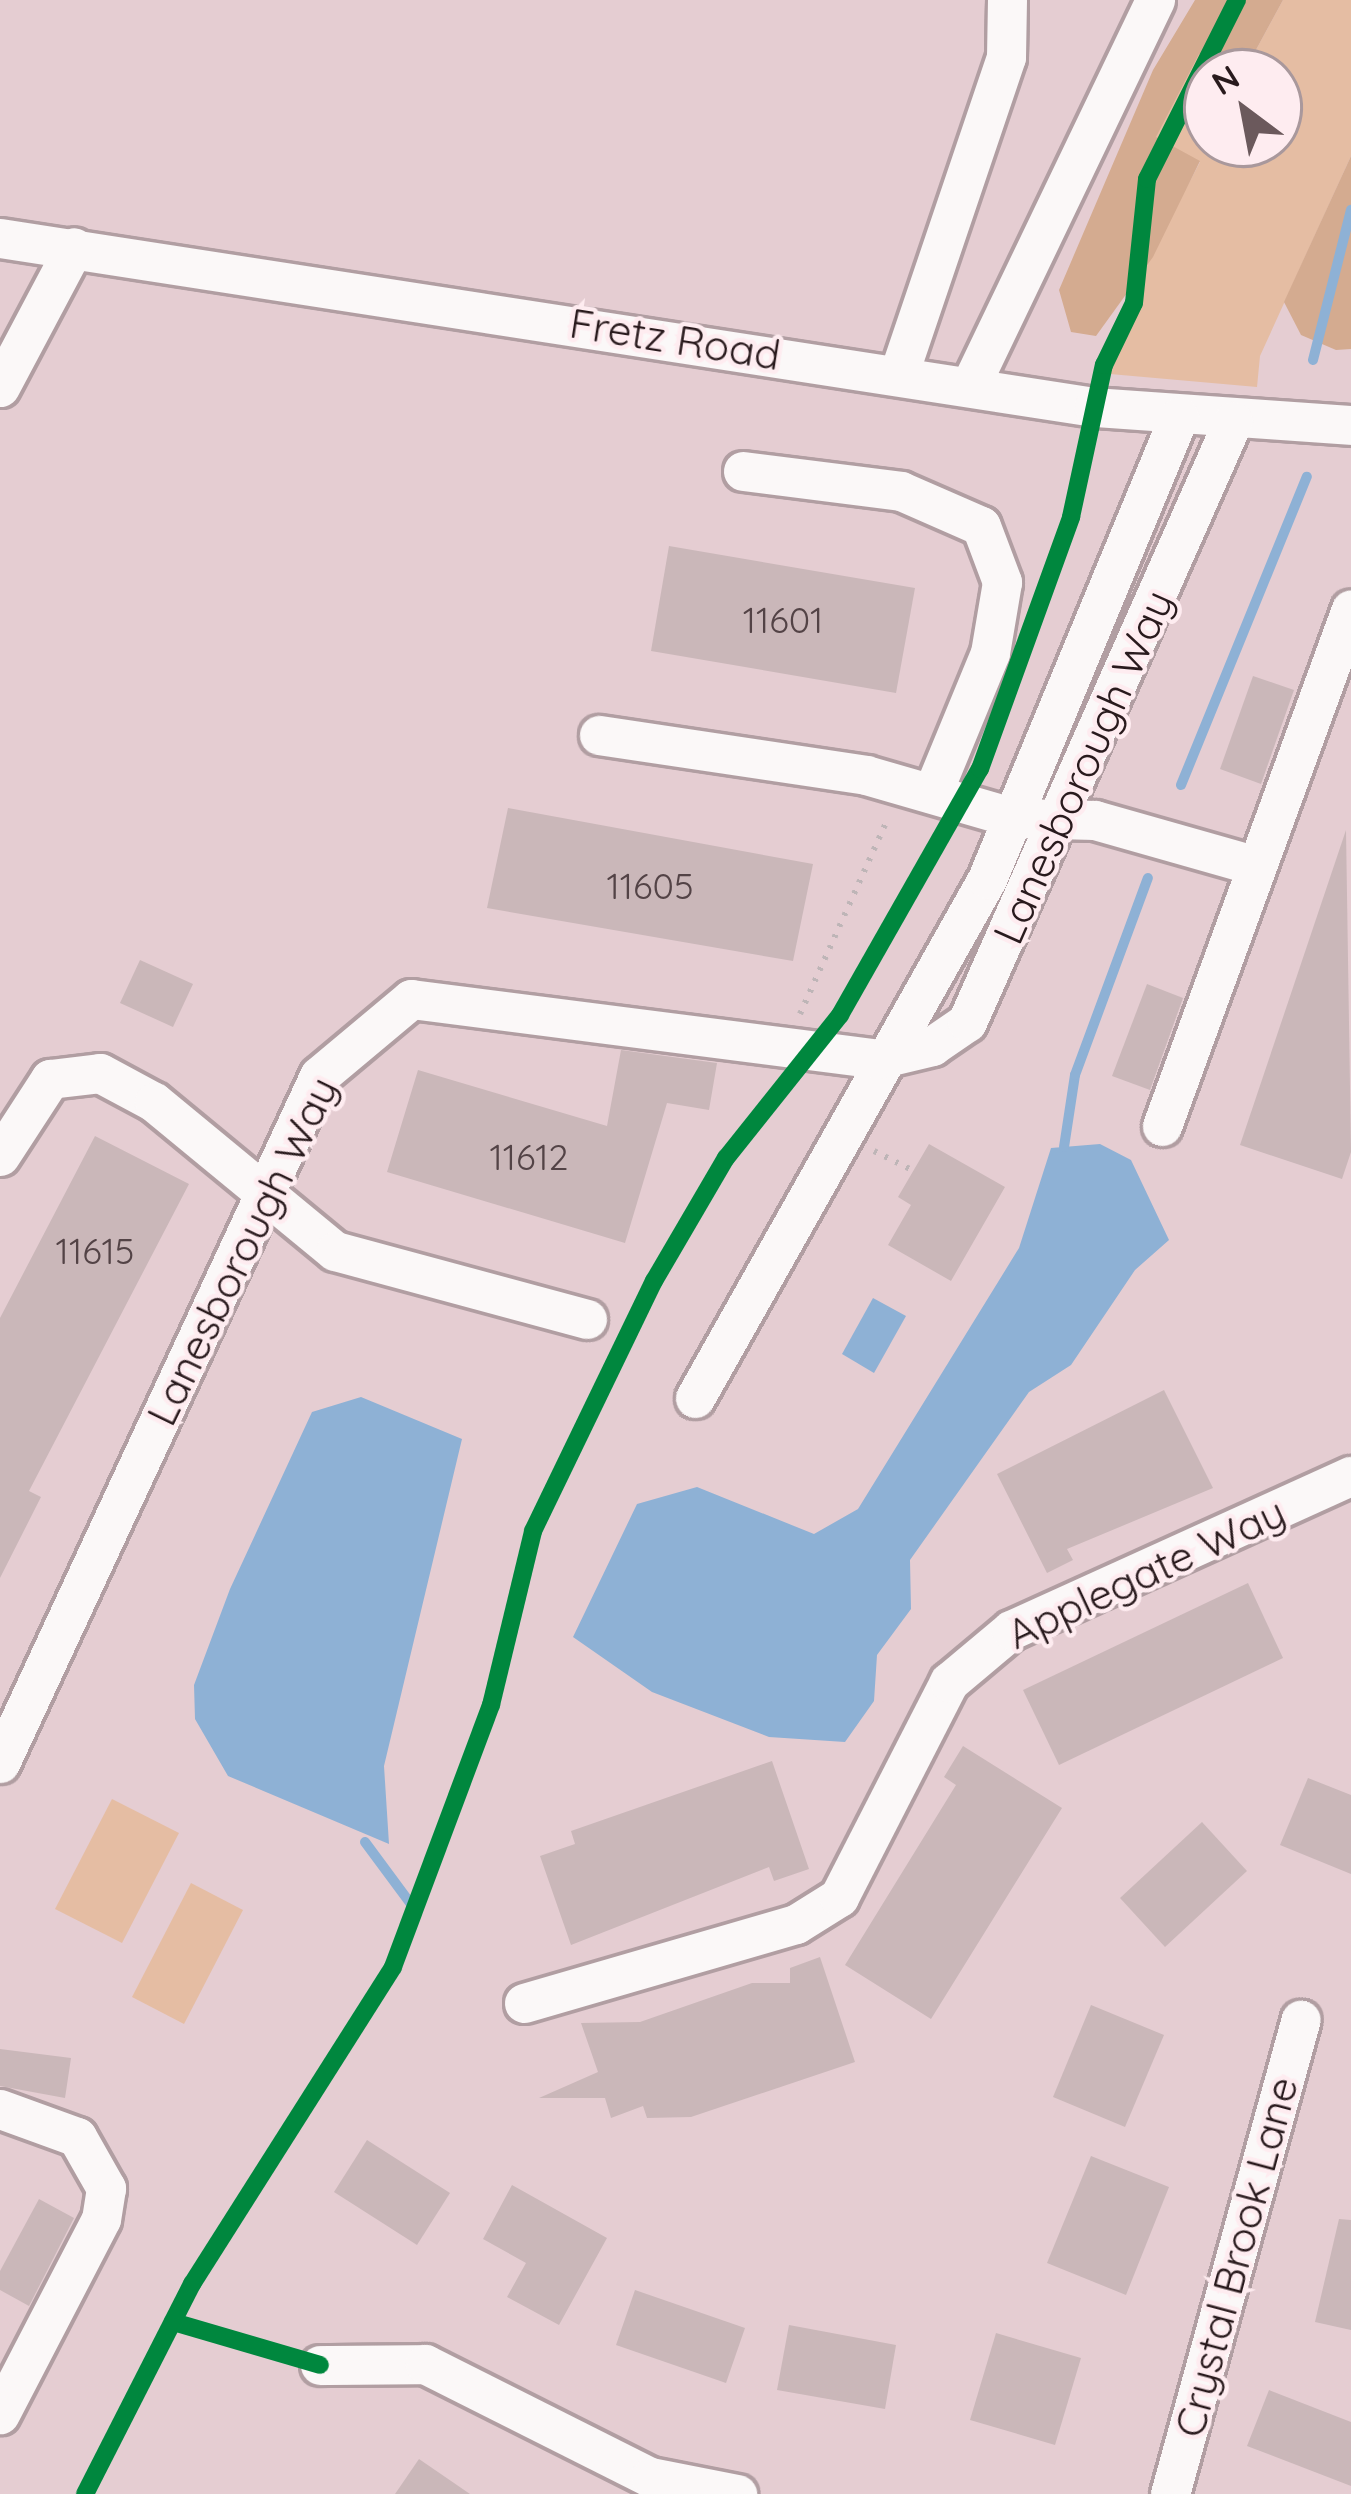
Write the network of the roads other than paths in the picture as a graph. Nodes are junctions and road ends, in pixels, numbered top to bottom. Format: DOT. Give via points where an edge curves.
graph roads {
  1 [pos="1007,0"];
  2 [pos="1155,0"];
  3 [pos="74,247"];
  4 [pos="4,248"];
  5 [pos="899,374"];
  6 [pos="971,384"];
  7 [pos="0,387"];
  8 [pos="1179,416"];
  9 [pos="1234,421"];
  10 [pos="1351,424"];
  11 [pos="743,471"];
  12 [pos="1103,602"];
  13 [pos="1351,609"];
  14 [pos="1148,620"];
  15 [pos="599,735"];
  16 [pos="917,790"];
  17 [pos="1015,818"];
  18 [pos="1061,821"];
  19 [pos="1257,866"];
  20 [pos="878,1059"];
  21 [pos="1162,1126"];
  22 [pos="0,1156"];
  23 [pos="262,1196"];
  24 [pos="587,1319"];
  25 [pos="695,1398"];
  26 [pos="1351,1476"];
  27 [pos="0,1762"];
  28 [pos="524,2003"];
  29 [pos="1301,2020"];
  30 [pos="0,2109"];
  31 [pos="320,2366"];
  32 [pos="2,2406"];
  33 [pos="648,2486"];
  34 [pos="737,2494"];
  35 [pos="1170,2494"];
  1 -- 5 [label="street" via="1006,57"];
  2 -- 6 [label="street"];
  3 -- 4 [label="street, Fretz Road"];
  3 -- 5 [label="street, Fretz Road"];
  3 -- 7 [label="street"];
  5 -- 6 [label="street, Fretz Road"];
  6 -- 8 [label="street, Fretz Road"];
  8 -- 9 [label="street, Fretz Road"];
  8 -- 12 [label="street, Lanesborough Way"];
  9 -- 10 [label="street, Fretz Road"];
  9 -- 14 [label="street, Lanesborough Way"];
  11 -- 16 [label="street" via="901,491 981,526 1002,582 991,653"];
  12 -- 14 [label="street"];
  12 -- 17 [label="street, Lanesborough Way"];
  13 -- 19 [label="street"];
  14 -- 18 [label="street, Lanesborough Way"];
  15 -- 16 [label="street"];
  16 -- 17 [label="street"];
  17 -- 18 [label="street"];
  17 -- 20 [label="street, Lanesborough Way"];
  18 -- 19 [label="street"];
  18 -- 20 [label="street, Lanesborough Way" via="967,1022 932,1046"];
  19 -- 21 [label="street"];
  20 -- 23 [label="street, Lanesborough Way" via="534,1007 411,999 319,1076"];
  20 -- 25 [label="street"];
  22 -- 23 [label="street" via="50,1079 100,1073 154,1102"];
  23 -- 24 [label="street" via="334,1251"];
  23 -- 27 [label="street, Lanesborough Way"];
  26 -- 28 [label="street, Applegate Way" via="1010,1630 950,1682 839,1897 796,1924"];
  29 -- 35 [label="street, Crystal Brook Lane"];
  30 -- 32 [label="street" via="77,2137 106,2188"];
  31 -- 33 [label="street" via="425,2364"];
  33 -- 34 [label="street"];
}
